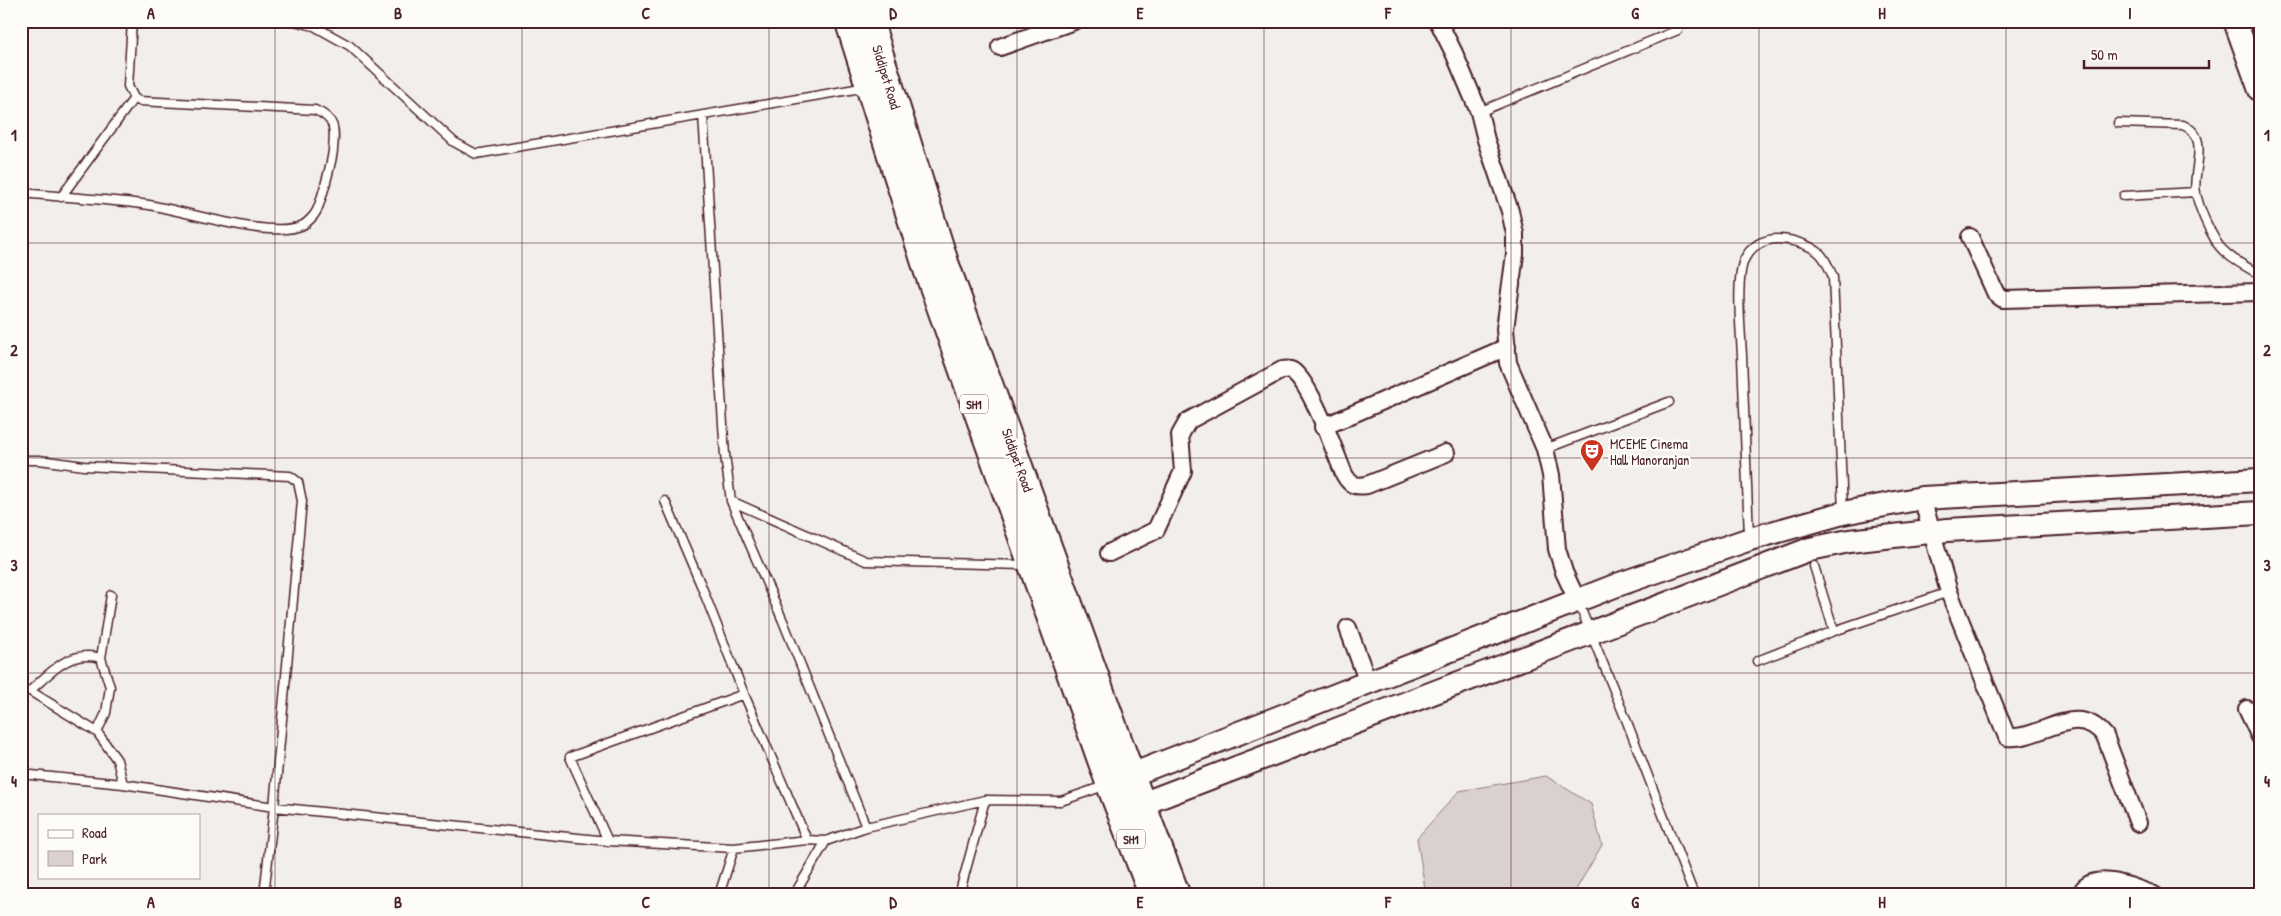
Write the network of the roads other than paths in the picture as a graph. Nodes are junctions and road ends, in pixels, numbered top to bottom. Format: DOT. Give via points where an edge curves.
graph roads {
  1 [pos="132,21"];
  2 [pos="294,21"];
  3 [pos="848,21"];
  4 [pos="870,21"];
  5 [pos="1074,21"];
  6 [pos="1438,21"];
  7 [pos="2235,21"];
  8 [pos="1678,30"];
  9 [pos="1000,47"];
  10 [pos="869,87"];
  11 [pos="2260,90"];
  12 [pos="134,98"];
  13 [pos="1479,112"];
  14 [pos="703,115"];
  15 [pos="2118,123"];
  16 [pos="2196,192"];
  17 [pos="21,193"];
  18 [pos="2124,196"];
  19 [pos="61,197"];
  20 [pos="1970,237"];
  21 [pos="2260,275"];
  22 [pos="2260,292"];
  23 [pos="1507,347"];
  24 [pos="1669,402"];
  25 [pos="1323,427"];
  26 [pos="1545,449"];
  27 [pos="1446,453"];
  28 [pos="21,460"];
  29 [pos="2260,480"];
  30 [pos="1922,498"];
  31 [pos="665,501"];
  32 [pos="731,502"];
  33 [pos="1843,513"];
  34 [pos="2260,513"];
  35 [pos="1932,532"];
  36 [pos="1750,540"];
  37 [pos="1109,553"];
  38 [pos="1032,565"];
  39 [pos="1814,566"];
  40 [pos="1949,592"];
  41 [pos="111,595"];
  42 [pos="1577,600"];
  43 [pos="1348,628"];
  44 [pos="1834,631"];
  45 [pos="1591,633"];
  46 [pos="1468,643"];
  47 [pos="101,658"];
  48 [pos="1757,661"];
  49 [pos="1482,675"];
  50 [pos="1368,683"];
  51 [pos="21,690"];
  52 [pos="30,691"];
  53 [pos="1344,692"];
  54 [pos="744,694"];
  55 [pos="2248,709"];
  56 [pos="1355,723"];
  57 [pos="97,732"];
  58 [pos="2260,737"];
  59 [pos="21,774"];
  60 [pos="1121,780"];
  61 [pos="123,784"];
  62 [pos="985,800"];
  63 [pos="274,807"];
  64 [pos="1132,808"];
  65 [pos="2138,823"];
  66 [pos="866,827"];
  67 [pos="807,840"];
  68 [pos="608,841"];
  69 [pos="826,841"];
  70 [pos="734,848"];
  71 [pos="264,895"];
  72 [pos="719,895"];
  73 [pos="794,895"];
  74 [pos="959,895"];
  75 [pos="1152,895"];
  76 [pos="1177,895"];
  77 [pos="1694,895"];
  78 [pos="2080,895"];
  79 [pos="2154,895"];
  1 -- 12 [label="lane" via="128,86"];
  2 -- 14 [label="lane" via="314,26 350,46 454,142 476,154"];
  3 -- 10 [label="main road, Siddipet Road / SH1"];
  4 -- 60 [label="main road, Siddipet Road / SH1" via="946,264"];
  5 -- 9 [label="street"];
  6 -- 13 [label="street"];
  7 -- 11 [label="street"];
  8 -- 13 [label="lane"];
  10 -- 14 [label="lane"];
  10 -- 38 [label="main road, Siddipet Road / SH1" via="927,271"];
  12 -- 19 [label="lane"];
  12 -- 19 [label="lane" via="147,103 315,110 325,114 335,130 333,152 316,213 303,225 282,230 209,220 145,204"];
  13 -- 23 [label="street" via="1515,234 1513,281 1505,329"];
  14 -- 32 [label="lane" via="725,455"];
  15 -- 16 [label="lane" via="2184,125 2193,129 2199,146"];
  16 -- 18 [label="lane"];
  16 -- 21 [label="lane" via="2203,215 2219,245"];
  17 -- 19 [label="lane"];
  20 -- 22 [label="street" via="1996,294 2003,299"];
  23 -- 25 [label="street"];
  23 -- 26 [label="street" via="1508,363"];
  24 -- 26 [label="lane"];
  25 -- 27 [label="street" via="1349,483 1356,486 1367,485"];
  25 -- 37 [label="street" via="1307,389 1296,373 1289,369 1188,421 1180,435 1183,471 1156,530"];
  26 -- 42 [label="street" via="1558,549"];
  28 -- 63 [label="lane" via="290,476 298,482 302,501"];
  29 -- 30 [label="street"];
  30 -- 33 [label="street"];
  30 -- 35 [label="street"];
  31 -- 54 [label="lane"];
  32 -- 38 [label="lane" via="866,561"];
  32 -- 66 [label="lane" via="784,621"];
  33 -- 36 [label="street"];
  33 -- 36 [label="lane" via="1832,277 1827,263 1814,247 1789,240 1766,239 1751,250 1740,269"];
  34 -- 35 [label="street"];
  35 -- 40 [label="street"];
  35 -- 45 [label="street" via="1849,541 1810,549"];
  36 -- 42 [label="street"];
  38 -- 60 [label="main road, Siddipet Road / SH1"];
  39 -- 44 [label="lane"];
  40 -- 44 [label="lane"];
  40 -- 65 [label="street" via="2007,737 2017,738 2075,720 2099,728 2106,736"];
  41 -- 47 [label="lane"];
  42 -- 45 [label="lane"];
  42 -- 46 [label="street"];
  43 -- 50 [label="street"];
  44 -- 48 [label="lane"];
  45 -- 49 [label="street"];
  45 -- 77 [label="lane"];
  46 -- 49 [label="street"];
  46 -- 50 [label="street"];
  47 -- 52 [label="lane" via="87,654 60,664"];
  47 -- 57 [label="lane" via="110,687 106,713"];
  49 -- 56 [label="street"];
  50 -- 53 [label="street"];
  51 -- 52 [label="lane"];
  52 -- 57 [label="lane"];
  53 -- 56 [label="street"];
  53 -- 60 [label="street"];
  54 -- 67 [label="lane"];
  54 -- 68 [label="lane" via="570,757"];
  55 -- 58 [label="street"];
  56 -- 64 [label="street"];
  57 -- 61 [label="lane" via="117,760"];
  59 -- 61 [label="lane"];
  60 -- 62 [label="lane" via="1060,801"];
  60 -- 64 [label="main road, Siddipet Road / SH1"];
  61 -- 63 [label="lane"];
  62 -- 66 [label="lane"];
  62 -- 74 [label="lane"];
  63 -- 68 [label="lane"];
  63 -- 71 [label="lane"];
  64 -- 75 [label="main road, Siddipet Road / SH1"];
  64 -- 76 [label="main road, Siddipet Road / SH1"];
  66 -- 69 [label="lane"];
  67 -- 69 [label="lane"];
  67 -- 70 [label="lane"];
  68 -- 70 [label="lane"];
  69 -- 73 [label="lane"];
  70 -- 72 [label="lane"];
  78 -- 79 [label="street" via="2089,884 2099,880"];
}
